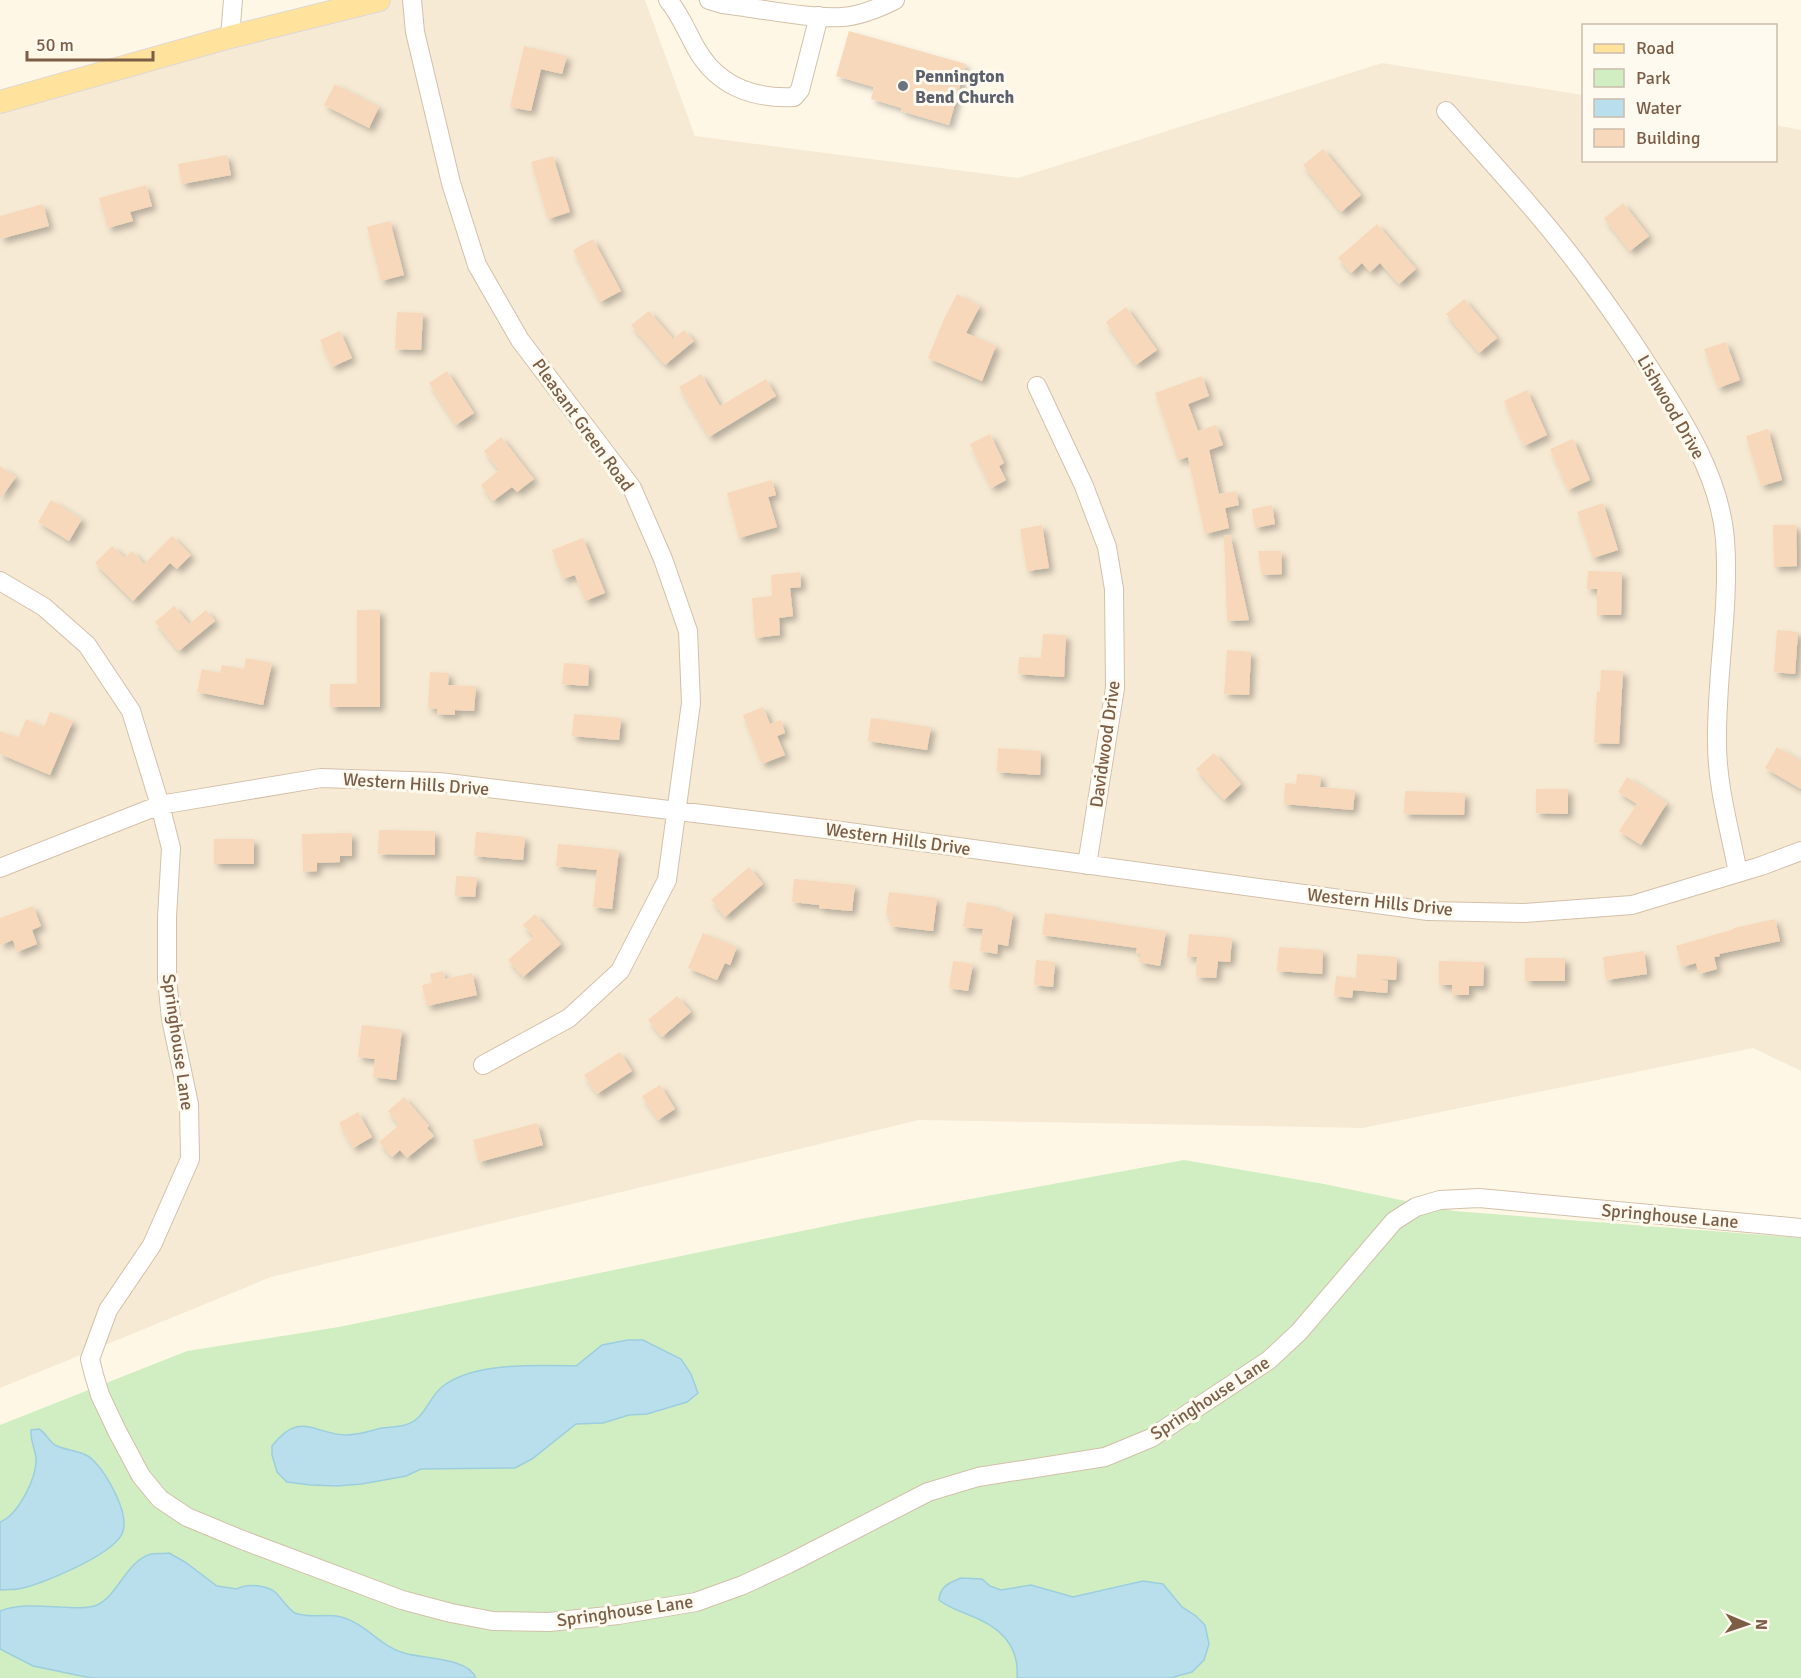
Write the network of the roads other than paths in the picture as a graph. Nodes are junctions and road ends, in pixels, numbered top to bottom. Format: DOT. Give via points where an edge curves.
graph roads {
  1 [pos="233,0"];
  2 [pos="379,0"];
  3 [pos="412,0"];
  4 [pos="668,0"];
  5 [pos="709,0"];
  6 [pos="895,0"];
  7 [pos="819,16"];
  8 [pos="230,37"];
  9 [pos="0,102"];
  10 [pos="1446,111"];
  11 [pos="1037,386"];
  12 [pos="0,580"];
  13 [pos="160,805"];
  14 [pos="676,811"];
  15 [pos="1801,851"];
  16 [pos="1087,865"];
  17 [pos="0,868"];
  18 [pos="1738,873"];
  19 [pos="483,1065"];
  20 [pos="1801,1227"];
  1 -- 8 [label="street"];
  2 -- 8 [label="main road"];
  3 -- 14 [label="street, Pleasant Green Road" via="415,32 448,171 477,265 520,340 632,488 688,631 691,703"];
  4 -- 7 [label="street" via="709,66 726,82 757,96 794,97 800,90"];
  5 -- 7 [label="street"];
  6 -- 7 [label="street" via="866,13"];
  8 -- 9 [label="main road"];
  10 -- 18 [label="street, Lishwood Drive" via="1584,272 1660,384 1703,459 1725,538 1718,766"];
  11 -- 16 [label="street, Davidwood Drive" via="1084,486 1107,547 1114,589 1116,688"];
  12 -- 13 [label="street, Springhouse Lane" via="44,607 87,645 131,711"];
  13 -- 14 [label="street, Western Hills Drive" via="321,778 439,782"];
  13 -- 17 [label="street, Western Hills Drive"];
  13 -- 20 [label="street, Springhouse Lane" via="171,848 167,979 189,1104 190,1159 152,1245 108,1310 90,1359 94,1375 117,1431 141,1476 160,1499 187,1517 402,1600 493,1621 549,1622 696,1602 788,1564 928,1492 978,1478 1114,1454 1152,1438 1269,1360 1306,1325 1394,1221 1416,1207 1440,1200 1479,1198"];
  14 -- 16 [label="street, Western Hills Drive"];
  14 -- 19 [label="street, Pleasant Green Road" via="667,880 620,971 569,1018"];
  15 -- 18 [label="street, Western Hills Drive"];
  16 -- 18 [label="street, Western Hills Drive" via="1428,911 1524,913 1632,905"];
}
